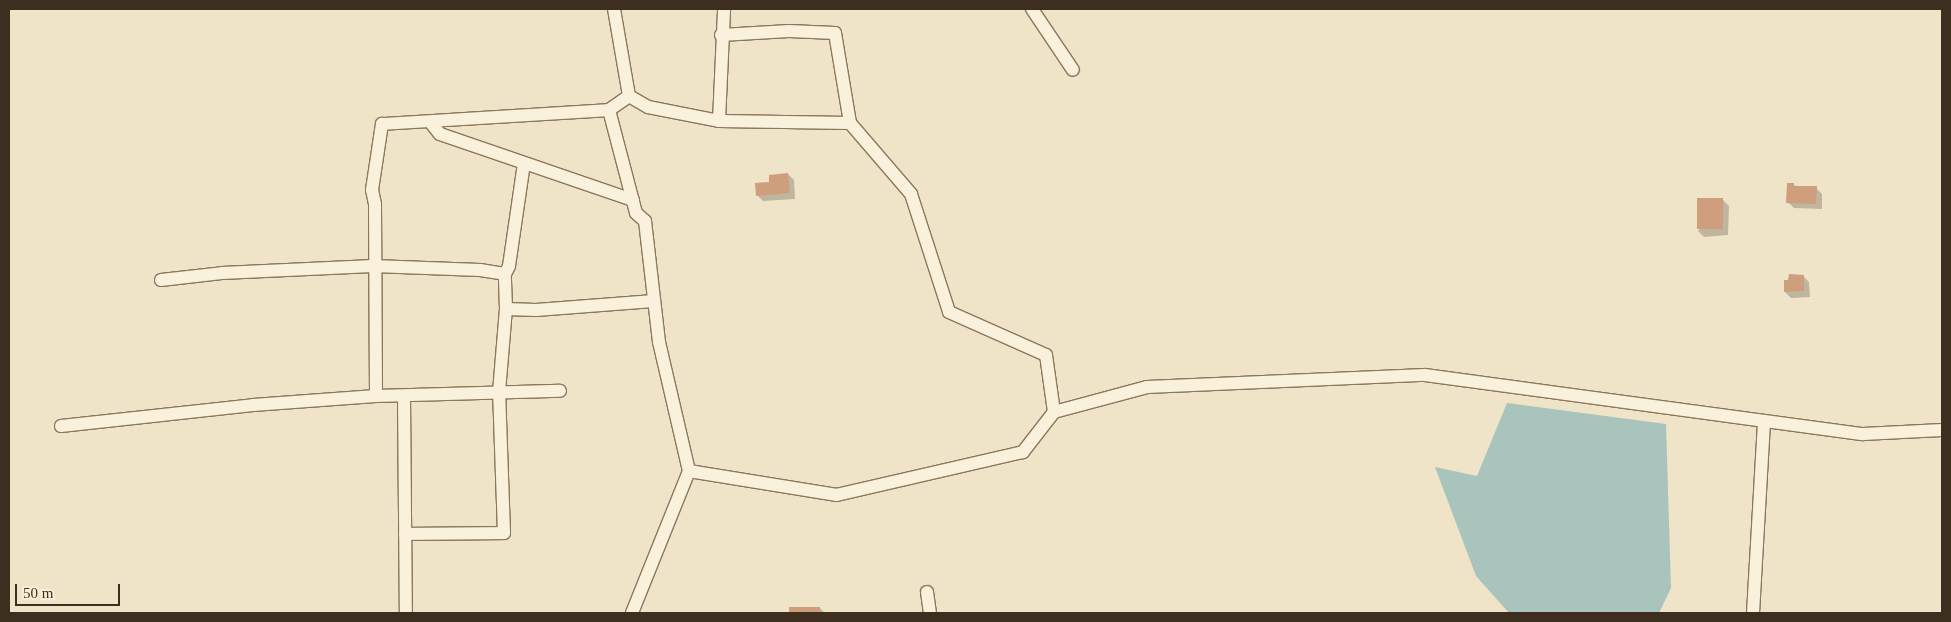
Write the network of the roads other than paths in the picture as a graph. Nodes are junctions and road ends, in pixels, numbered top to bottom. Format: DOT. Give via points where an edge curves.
graph roads {
  1 [pos="614,9"];
  2 [pos="724,9"];
  3 [pos="1032,9"];
  4 [pos="721,35"];
  5 [pos="1073,70"];
  6 [pos="629,96"];
  7 [pos="609,110"];
  8 [pos="719,121"];
  9 [pos="431,123"];
  10 [pos="850,123"];
  11 [pos="524,163"];
  12 [pos="633,200"];
  13 [pos="374,266"];
  14 [pos="505,274"];
  15 [pos="161,280"];
  16 [pos="654,301"];
  17 [pos="506,309"];
  18 [pos="560,391"];
  19 [pos="499,392"];
  20 [pos="376,396"];
  21 [pos="404,398"];
  22 [pos="1054,412"];
  23 [pos="1764,422"];
  24 [pos="61,426"];
  25 [pos="1942,430"];
  26 [pos="690,470"];
  27 [pos="405,534"];
  28 [pos="927,592"];
  29 [pos="406,613"];
  30 [pos="632,613"];
  31 [pos="930,613"];
  32 [pos="1753,613"];
  1 -- 6 [label="street"];
  2 -- 4 [label="street"];
  3 -- 5 [label="street"];
  4 -- 8 [label="street"];
  4 -- 10 [label="street" via="789,31 835,33"];
  6 -- 7 [label="street"];
  6 -- 8 [label="street" via="648,107"];
  7 -- 9 [label="street" via="444,118"];
  7 -- 12 [label="street"];
  8 -- 10 [label="street"];
  9 -- 11 [label="street" via="440,134"];
  9 -- 13 [label="street" via="382,124 372,190 375,204"];
  10 -- 22 [label="street" via="911,194 949,312 1046,356"];
  11 -- 12 [label="street"];
  11 -- 14 [label="street"];
  12 -- 16 [label="street" via="636,212 645,221"];
  13 -- 14 [label="street"];
  13 -- 15 [label="street" via="222,273"];
  13 -- 20 [label="street"];
  14 -- 17 [label="street"];
  16 -- 17 [label="street" via="536,310"];
  16 -- 26 [label="street" via="659,342"];
  17 -- 19 [label="street"];
  18 -- 19 [label="street"];
  19 -- 21 [label="street"];
  19 -- 27 [label="street" via="504,533"];
  20 -- 21 [label="street"];
  20 -- 24 [label="street" via="253,405"];
  21 -- 27 [label="street"];
  22 -- 23 [label="street" via="1147,387 1425,375"];
  22 -- 26 [label="street" via="1023,452 837,495"];
  23 -- 25 [label="street" via="1863,434"];
  23 -- 32 [label="street"];
  26 -- 30 [label="street"];
  27 -- 29 [label="street"];
  28 -- 31 [label="street"];
}
